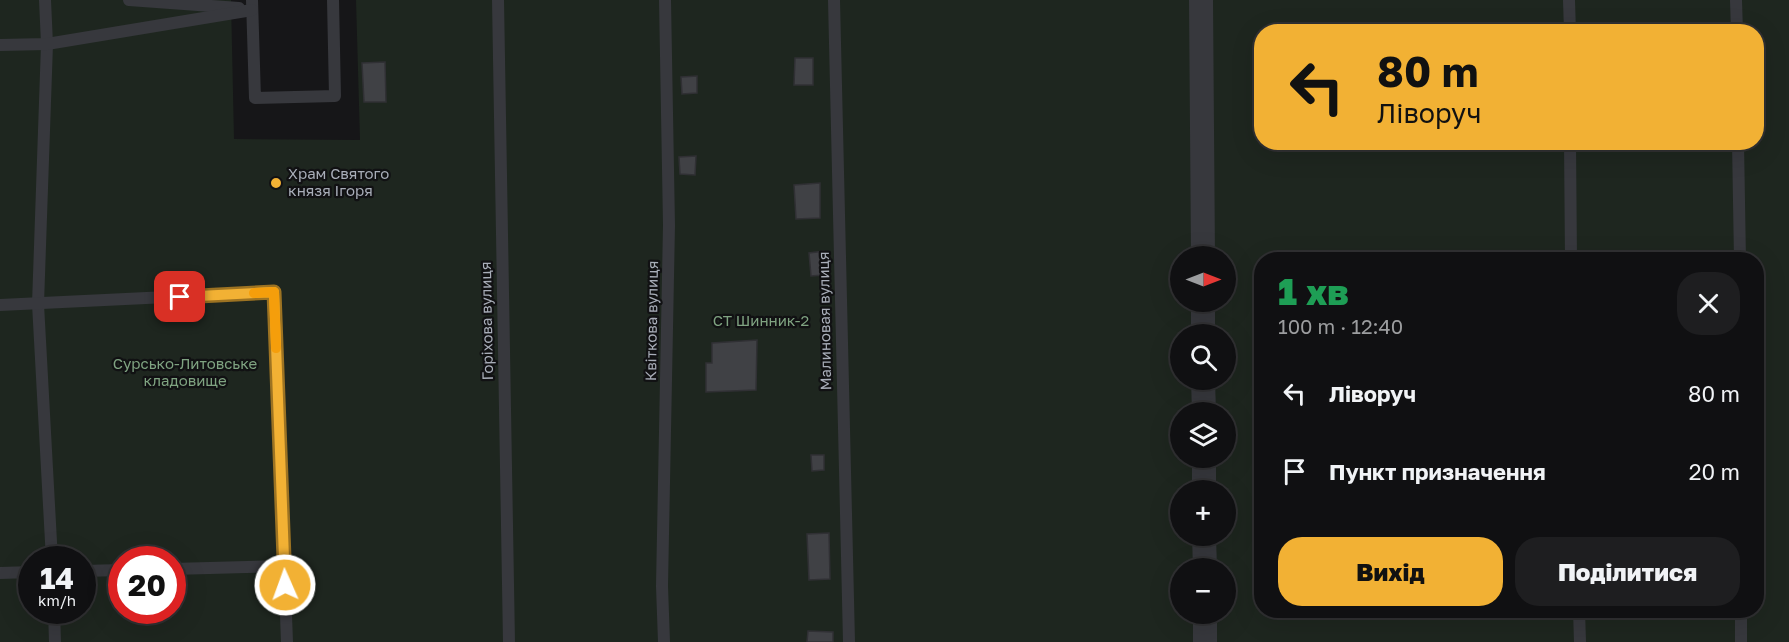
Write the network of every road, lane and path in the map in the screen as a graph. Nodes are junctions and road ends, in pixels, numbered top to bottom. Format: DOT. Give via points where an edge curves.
graph roads {
  1 [pos="45,0"];
  2 [pos="129,0"];
  3 [pos="333,0"];
  4 [pos="498,0"];
  5 [pos="665,0"];
  6 [pos="834,0"];
  7 [pos="1201,0"];
  8 [pos="1569,0"];
  9 [pos="1736,0"];
  10 [pos="252,5"];
  11 [pos="1569,24"];
  12 [pos="1737,24"];
  13 [pos="47,44"];
  14 [pos="0,45"];
  15 [pos="1570,150"];
  16 [pos="1738,150"];
  17 [pos="1203,246"];
  18 [pos="1571,252"];
  19 [pos="1740,252"];
  20 [pos="38,304"];
  21 [pos="0,305"];
  22 [pos="51,546"];
  23 [pos="284,566"];
  24 [pos="186,569"];
  25 [pos="18,572"];
  26 [pos="0,573"];
  27 [pos="1579,618"];
  28 [pos="1741,618"];
  29 [pos="54,624"];
  30 [pos="1205,624"];
  31 [pos="55,642"];
  32 [pos="287,642"];
  33 [pos="509,642"];
  34 [pos="664,642"];
  35 [pos="849,642"];
  36 [pos="1205,642"];
  37 [pos="1580,642"];
  38 [pos="1741,642"];
  1 -- 13 [label="lane"];
  2 -- 10 [label="lane"];
  3 -- 10 [label="lane" via="335,96 255,98"];
  4 -- 33 [label="lane, Горіхова вулиця"];
  5 -- 34 [label="lane, Квіткова вулиця" via="669,225"];
  6 -- 35 [label="lane, Малиновая вулиця"];
  7 -- 17 [label="street"];
  8 -- 11 [label="lane"];
  9 -- 12 [label="lane"];
  10 -- 13 [label="lane"];
  13 -- 14 [label="lane"];
  13 -- 20 [label="lane"];
  15 -- 18 [label="lane"];
  16 -- 19 [label="lane"];
  20 -- 21 [label="lane"];
  20 -- 22 [label="lane"];
  20 -- 23 [label="lane" via="274,292"];
  23 -- 24 [label="lane"];
  23 -- 32 [label="lane"];
  25 -- 26 [label="lane"];
  27 -- 37 [label="lane"];
  28 -- 38 [label="lane"];
  29 -- 31 [label="lane"];
  30 -- 36 [label="street"];
}
